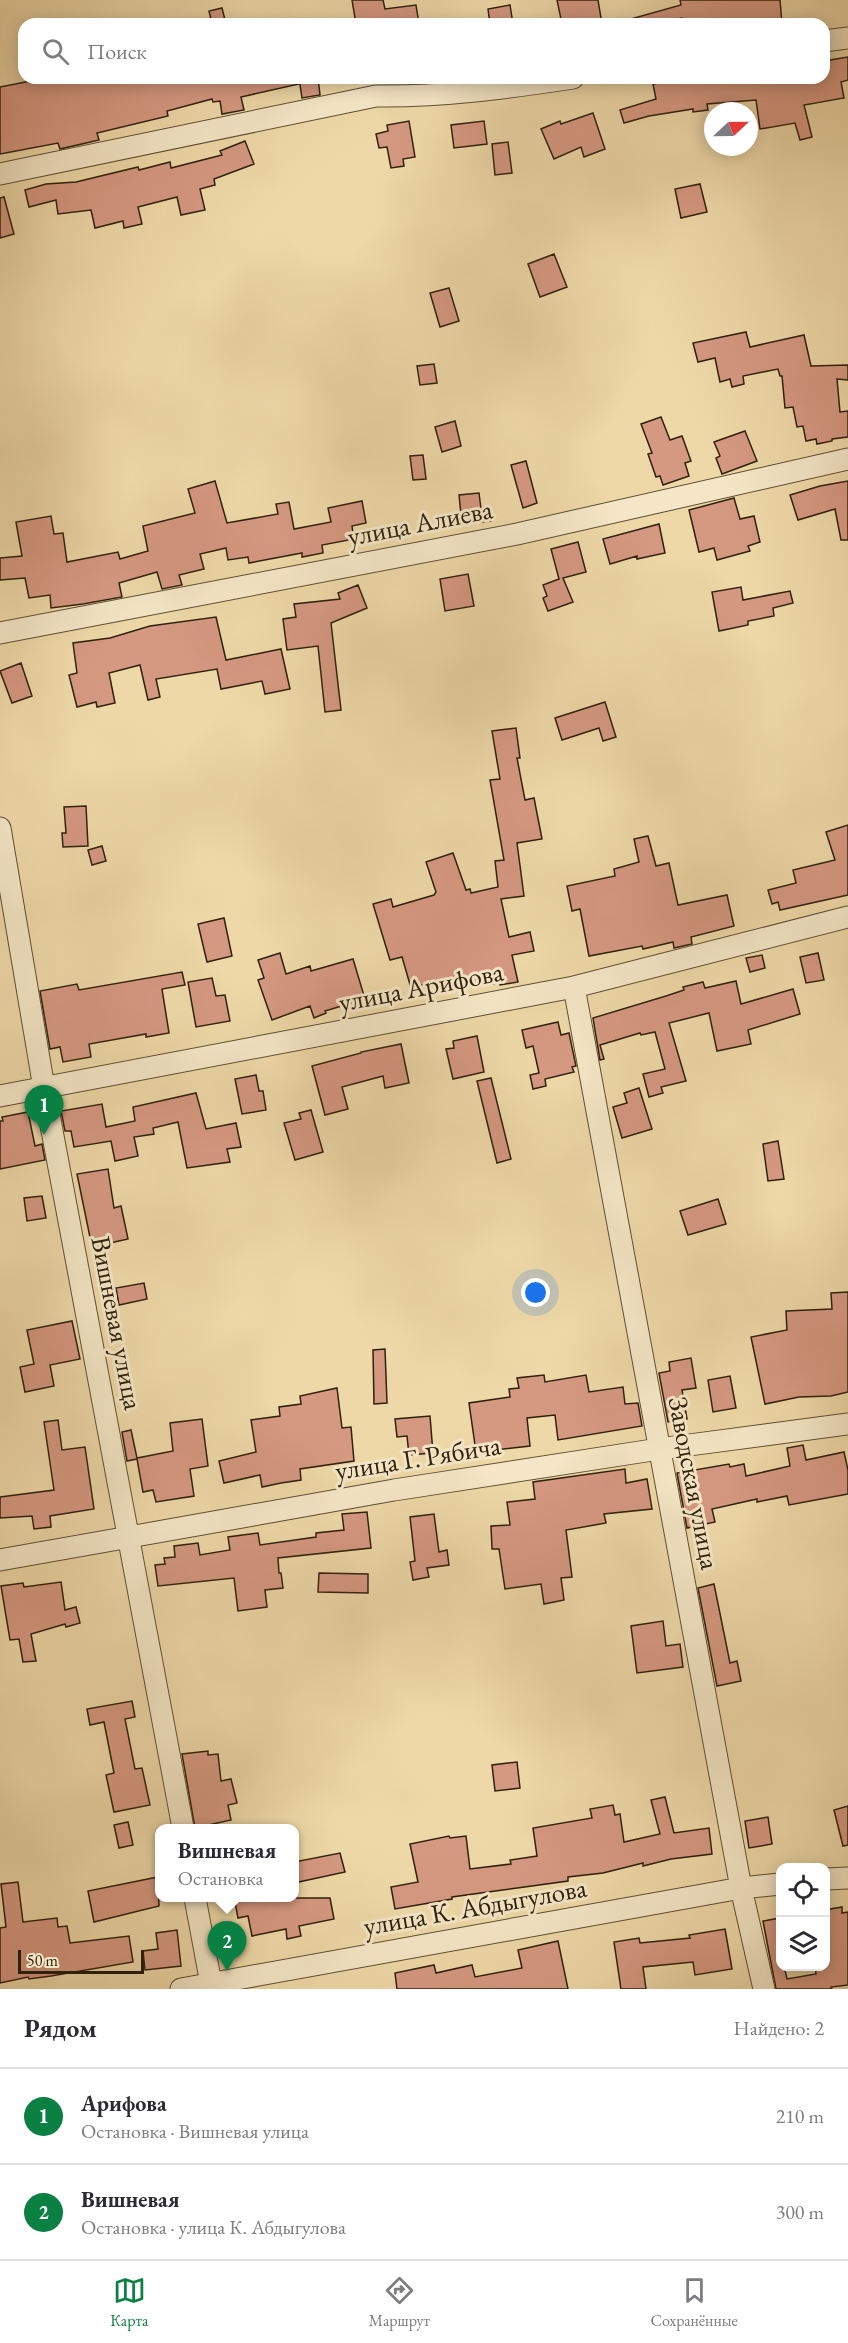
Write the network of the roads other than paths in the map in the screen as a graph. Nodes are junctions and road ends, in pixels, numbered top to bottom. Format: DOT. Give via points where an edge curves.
graph roads {
  1 [pos="848,38"];
  2 [pos="830,40"];
  3 [pos="531,84"];
  4 [pos="0,174"];
  5 [pos="848,459"];
  6 [pos="0,633"];
  7 [pos="0,828"];
  8 [pos="848,917"];
  9 [pos="574,987"];
  10 [pos="44,1088"];
  11 [pos="0,1096"];
  12 [pos="848,1424"];
  13 [pos="659,1449"];
  14 [pos="129,1537"];
  15 [pos="0,1560"];
  16 [pos="182,1824"];
  17 [pos="848,1878"];
  18 [pos="830,1879"];
  19 [pos="776,1884"];
  20 [pos="741,1888"];
  21 [pos="196,1902"];
  22 [pos="212,1986"];
  23 [pos="181,1989"];
  24 [pos="764,1989"];
  1 -- 2 [label="street"];
  3 -- 4 [label="street" via="423,97 376,96"];
  5 -- 6 [label="street, улица Алиева" via="517,534"];
  7 -- 10 [label="street, Вишневая улица"];
  8 -- 9 [label="street, улица Арифова"];
  9 -- 10 [label="street, улица Арифова"];
  9 -- 13 [label="street, Заводская улица"];
  10 -- 11 [label="street, улица Арифова"];
  10 -- 14 [label="street, Вишневая улица"];
  12 -- 13 [label="street, улица Г. Рябича"];
  13 -- 14 [label="street, улица Г. Рябича"];
  13 -- 20 [label="street, Заводская улица"];
  14 -- 15 [label="street, улица Г. Рябича"];
  14 -- 16 [label="street, Вишневая улица"];
  17 -- 18 [label="street"];
  19 -- 20 [label="street, улица К. Абдыгулова"];
  20 -- 22 [label="street, улица К. Абдыгулова"];
  20 -- 24 [label="street, Заводская улица"];
  21 -- 22 [label="street"];
  22 -- 23 [label="street, улица К. Абдыгулова"];
}
